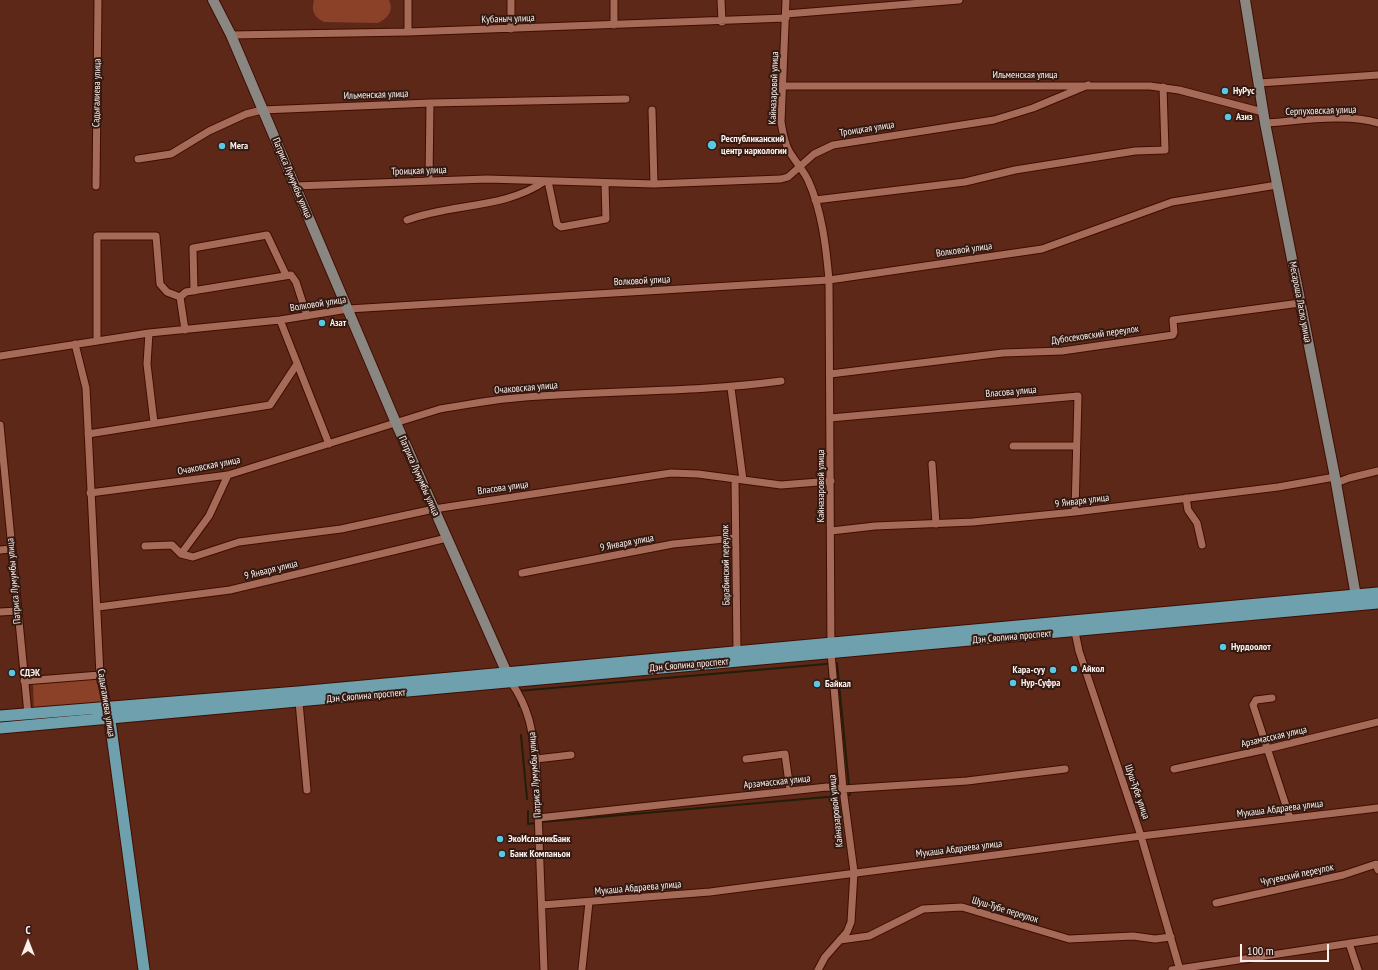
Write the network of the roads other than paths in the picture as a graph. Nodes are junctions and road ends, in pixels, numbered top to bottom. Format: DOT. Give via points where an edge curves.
graph roads {
  1 [pos="98,0"];
  2 [pos="213,0"];
  3 [pos="408,0"];
  4 [pos="511,0"];
  5 [pos="614,0"];
  6 [pos="721,0"];
  7 [pos="786,0"];
  8 [pos="959,0"];
  9 [pos="1244,0"];
  10 [pos="786,16"];
  11 [pos="722,22"];
  12 [pos="614,25"];
  13 [pos="511,29"];
  14 [pos="408,32"];
  15 [pos="231,35"];
  16 [pos="1378,75"];
  17 [pos="1259,83"];
  18 [pos="1088,85"];
  19 [pos="783,86"];
  20 [pos="1163,87"];
  21 [pos="626,99"];
  22 [pos="430,103"];
  23 [pos="262,110"];
  24 [pos="652,110"];
  25 [pos="1263,112"];
  26 [pos="1265,123"];
  27 [pos="1378,123"];
  28 [pos="138,159"];
  29 [pos="799,165"];
  30 [pos="429,180"];
  31 [pos="546,181"];
  32 [pos="605,183"];
  33 [pos="654,184"];
  34 [pos="1277,185"];
  35 [pos="96,186"];
  36 [pos="295,186"];
  37 [pos="815,200"];
  38 [pos="407,220"];
  39 [pos="286,276"];
  40 [pos="829,280"];
  41 [pos="194,291"];
  42 [pos="180,297"];
  43 [pos="1300,303"];
  44 [pos="348,309"];
  45 [pos="307,316"];
  46 [pos="280,320"];
  47 [pos="185,330"];
  48 [pos="149,333"];
  49 [pos="97,341"];
  50 [pos="75,344"];
  51 [pos="0,356"];
  52 [pos="297,364"];
  53 [pos="830,374"];
  54 [pos="781,381"];
  55 [pos="731,388"];
  56 [pos="830,418"];
  57 [pos="154,423"];
  58 [pos="396,423"];
  59 [pos="0,425"];
  60 [pos="88,434"];
  61 [pos="329,444"];
  62 [pos="1013,446"];
  63 [pos="1076,446"];
  64 [pos="932,464"];
  65 [pos="1378,471"];
  66 [pos="228,474"];
  67 [pos="735,479"];
  68 [pos="743,480"];
  69 [pos="1336,480"];
  70 [pos="830,481"];
  71 [pos="3,483"];
  72 [pos="90,493"];
  73 [pos="1186,498"];
  74 [pos="434,509"];
  75 [pos="1075,512"];
  76 [pos="936,524"];
  77 [pos="831,531"];
  78 [pos="447,538"];
  79 [pos="735,538"];
  80 [pos="1202,545"];
  81 [pos="145,546"];
  82 [pos="11,549"];
  83 [pos="0,550"];
  84 [pos="181,554"];
  85 [pos="522,573"];
  86 [pos="1378,593"];
  87 [pos="1357,599"];
  88 [pos="1378,603"];
  89 [pos="98,607"];
  90 [pos="17,610"];
  91 [pos="0,612"];
  92 [pos="1074,626"];
  93 [pos="831,648"];
  94 [pos="737,651"];
  95 [pos="662,663"];
  96 [pos="100,675"];
  97 [pos="509,678"];
  98 [pos="24,681"];
  99 [pos="1272,698"];
  100 [pos="298,702"];
  101 [pos="109,713"];
  102 [pos="28,714"];
  103 [pos="0,716"];
  104 [pos="1378,722"];
  105 [pos="0,728"];
  106 [pos="1267,749"];
  107 [pos="571,755"];
  108 [pos="746,759"];
  109 [pos="536,760"];
  110 [pos="1065,769"];
  111 [pos="1174,769"];
  112 [pos="844,788"];
  113 [pos="307,790"];
  114 [pos="790,790"];
  115 [pos="1378,808"];
  116 [pos="538,818"];
  117 [pos="1290,818"];
  118 [pos="1142,836"];
  119 [pos="1378,870"];
  120 [pos="854,872"];
  121 [pos="589,902"];
  122 [pos="1216,903"];
  123 [pos="542,906"];
  124 [pos="1170,937"];
  125 [pos="1378,938"];
  126 [pos="840,940"];
  127 [pos="1348,943"];
  128 [pos="582,969"];
  129 [pos="1177,969"];
  130 [pos="144,970"];
  131 [pos="544,970"];
  132 [pos="818,970"];
  133 [pos="1358,970"];
  1 -- 35 [label="street, Садыгалиева улица"];
  2 -- 15 [label="street, Патриса Лумумбы улица"];
  3 -- 14 [label="street"];
  4 -- 13 [label="street"];
  5 -- 12 [label="street"];
  6 -- 11 [label="street"];
  7 -- 10 [label="street, Кайназаровой улица"];
  8 -- 10 [label="street, Кубаныч улица"];
  9 -- 17 [label="street, Месароша Ласло улица"];
  10 -- 11 [label="street, Кубаныч улица"];
  10 -- 19 [label="street, Кайназаровой улица"];
  11 -- 12 [label="street, Кубаныч улица"];
  12 -- 13 [label="street, Кубаныч улица"];
  13 -- 14 [label="street, Кубаныч улица"];
  14 -- 15 [label="street, Кубаныч улица"];
  15 -- 23 [label="street, Патриса Лумумбы улица"];
  16 -- 17 [label="street"];
  17 -- 25 [label="street, Месароша Ласло улица"];
  18 -- 19 [label="street, Ильменская улица"];
  18 -- 20 [label="street, Ильменская улица"];
  18 -- 29 [label="street, Троицкая улица" via="1033,108 994,120 833,145"];
  19 -- 29 [label="street, Кайназаровой улица" via="783,137"];
  20 -- 25 [label="street, Ильменская улица"];
  20 -- 37 [label="street" via="1165,150 1135,151 1015,170 965,182"];
  21 -- 22 [label="street, Ильменская улица"];
  22 -- 23 [label="street, Ильменская улица"];
  22 -- 30 [label="street"];
  23 -- 28 [label="street, Ильменская улица" via="246,114 209,131 171,154"];
  23 -- 36 [label="street, Патриса Лумумбы улица"];
  24 -- 33 [label="street"];
  25 -- 26 [label="street, Месароша Ласло улица"];
  26 -- 27 [label="street, Серпуховская улица" via="1348,119"];
  26 -- 34 [label="street, Месароша Ласло улица"];
  29 -- 33 [label="street, Троицкая улица" via="788,177 781,179"];
  29 -- 37 [label="street, Кайназаровой улица"];
  30 -- 31 [label="street, Троицкая улица"];
  30 -- 36 [label="street, Троицкая улица"];
  31 -- 32 [label="street, Троицкая улица"];
  31 -- 32 [label="street" via="557,224 561,227 606,219"];
  31 -- 38 [label="street" via="510,198"];
  32 -- 33 [label="street, Троицкая улица"];
  34 -- 40 [label="street, Волковой улица" via="1172,202 1042,249"];
  34 -- 43 [label="street, Месароша Ласло улица"];
  36 -- 44 [label="street, Патриса Лумумбы улица"];
  37 -- 40 [label="street, Кайназаровой улица" via="826,240"];
  39 -- 41 [label="street"];
  39 -- 41 [label="street" via="267,235 192,248"];
  39 -- 45 [label="street" via="291,275 296,282"];
  40 -- 44 [label="street, Волковой улица"];
  40 -- 53 [label="street, Кайназаровой улица"];
  41 -- 42 [label="street" via="186,292"];
  42 -- 47 [label="street"];
  42 -- 49 [label="street" via="167,292 160,284 156,236 96,236"];
  43 -- 53 [label="street, Дубосековский переулок" via="1173,320 1173,335 1062,351 1003,353"];
  43 -- 69 [label="street, Месароша Ласло улица"];
  44 -- 45 [label="street, Волковой улица"];
  44 -- 58 [label="street, Патриса Лумумбы улица"];
  45 -- 46 [label="street, Волковой улица"];
  46 -- 47 [label="street, Волковой улица"];
  46 -- 52 [label="street"];
  47 -- 48 [label="street, Волковой улица"];
  48 -- 49 [label="street, Волковой улица"];
  48 -- 57 [label="street" via="147,364"];
  49 -- 50 [label="street, Волковой улица"];
  50 -- 51 [label="street, Волковой улица"];
  50 -- 60 [label="street, Садыгалиева улица" via="86,388"];
  52 -- 57 [label="street" via="270,405"];
  52 -- 61 [label="street"];
  53 -- 56 [label="street, Кайназаровой улица"];
  54 -- 55 [label="street, Очаковская улица"];
  55 -- 58 [label="street, Очаковская улица" via="514,398 440,409"];
  55 -- 68 [label="street"];
  56 -- 63 [label="street, Власова улица" via="1078,396"];
  56 -- 70 [label="street, Кайназаровой улица"];
  57 -- 60 [label="street"];
  58 -- 61 [label="street, Очаковская улица"];
  58 -- 74 [label="street, Патриса Лумумбы улица"];
  59 -- 71 [label="street, Патриса Лумумбы улица"];
  60 -- 72 [label="street, Садыгалиева улица"];
  61 -- 66 [label="street, Очаковская улица"];
  62 -- 63 [label="street"];
  63 -- 75 [label="street, Власова улица"];
  64 -- 76 [label="street"];
  65 -- 69 [label="street, 9 Января улица"];
  66 -- 72 [label="street, Очаковская улица"];
  66 -- 84 [label="street" via="209,516"];
  67 -- 68 [label="street, Власова улица"];
  67 -- 74 [label="street, Власова улица" via="671,473"];
  67 -- 79 [label="street, Барабинский переулок"];
  68 -- 70 [label="street, Власова улица" via="781,485"];
  69 -- 73 [label="street, 9 Января улица"];
  69 -- 87 [label="street, Месароша Ласло улица"];
  70 -- 77 [label="street, Кайназаровой улица"];
  71 -- 82 [label="street, Патриса Лумумбы улица"];
  72 -- 89 [label="street, Садыгалиева улица"];
  73 -- 75 [label="street, 9 Января улица"];
  73 -- 80 [label="street" via="1188,510 1197,523"];
  74 -- 78 [label="street, Патриса Лумумбы улица"];
  74 -- 84 [label="street, Власова улица" via="341,529 239,542 193,557"];
  75 -- 76 [label="street, 9 Января улица"];
  76 -- 77 [label="street, 9 Января улица" via="875,526"];
  77 -- 93 [label="street, Кайназаровой улица"];
  78 -- 89 [label="street, 9 Января улица" via="230,590"];
  78 -- 97 [label="street, Патриса Лумумбы улица"];
  79 -- 85 [label="street, 9 Января улица" via="673,544"];
  79 -- 94 [label="street, Барабинский переулок"];
  81 -- 84 [label="street, Власова улица" via="172,545"];
  82 -- 83 [label="street"];
  82 -- 90 [label="street, Патриса Лумумбы улица"];
  86 -- 87 [label="main road, Дэн Сяопина проспект"];
  87 -- 88 [label="main road, Дэн Сяопина проспект"];
  87 -- 92 [label="main road, Дэн Сяопина проспект"];
  89 -- 96 [label="street, Садыгалиева улица"];
  90 -- 91 [label="street"];
  90 -- 98 [label="street, Патриса Лумумбы улица"];
  92 -- 93 [label="main road, Дэн Сяопина проспект"];
  92 -- 118 [label="street, Шуш-Тубе улица"];
  93 -- 94 [label="main road, Дэн Сяопина проспект"];
  93 -- 95 [label="main road, Дэн Сяопина проспект"];
  93 -- 112 [label="street, Кайназаровой улица"];
  94 -- 95 [label="main road, Дэн Сяопина проспект"];
  95 -- 97 [label="main road, Дэн Сяопина проспект"];
  96 -- 98 [label="street"];
  96 -- 101 [label="street, Садыгалиева улица"];
  97 -- 100 [label="main road, Дэн Сяопина проспект"];
  97 -- 101 [label="main road, Дэн Сяопина проспект"];
  97 -- 109 [label="street, Патриса Лумумбы улица" via="530,719"];
  98 -- 102 [label="street, Патриса Лумумбы улица"];
  99 -- 106 [label="street" via="1256,700 1253,705"];
  100 -- 101 [label="main road, Дэн Сяопина проспект"];
  100 -- 113 [label="street"];
  101 -- 102 [label="main road, Дэн Сяопина проспект"];
  101 -- 105 [label="main road, Дэн Сяопина проспект"];
  101 -- 130 [label="main road, Садыгалиева улица"];
  102 -- 103 [label="main road, Дэн Сяопина проспект"];
  104 -- 106 [label="street, Арзамасская улица"];
  106 -- 111 [label="street, Арзамасская улица"];
  106 -- 117 [label="street"];
  107 -- 109 [label="street"];
  108 -- 114 [label="street" via="785,754"];
  109 -- 116 [label="street, Патриса Лумумбы улица"];
  110 -- 112 [label="street, Арзамасская улица" via="966,781"];
  112 -- 114 [label="street, Арзамасская улица"];
  112 -- 120 [label="street, Кайназаровой улица"];
  114 -- 116 [label="street, Арзамасская улица"];
  115 -- 117 [label="street, Мукаша Абдраева улица"];
  116 -- 123 [label="street, Патриса Лумумбы улица"];
  117 -- 118 [label="street, Мукаша Абдраева улица"];
  118 -- 120 [label="street, Мукаша Абдраева улица"];
  118 -- 124 [label="street, Шуш-Тубе улица"];
  119 -- 122 [label="street, Чугуевский переулок" via="1376,864 1343,876"];
  120 -- 121 [label="street, Мукаша Абдраева улица" via="710,892"];
  120 -- 126 [label="street, Кайназаровой улица" via="851,922"];
  121 -- 123 [label="street, Мукаша Абдраева улица"];
  121 -- 128 [label="street"];
  123 -- 131 [label="street, Патриса Лумумбы улица"];
  124 -- 126 [label="street, Шуш-Тубе переулок" via="1069,939 962,907 923,909 868,936"];
  124 -- 129 [label="street, Шуш-Тубе улица"];
  125 -- 127 [label="street"];
  126 -- 132 [label="street, Кайназаровой улица" via="825,957"];
  127 -- 129 [label="street"];
  127 -- 133 [label="street"];
}
